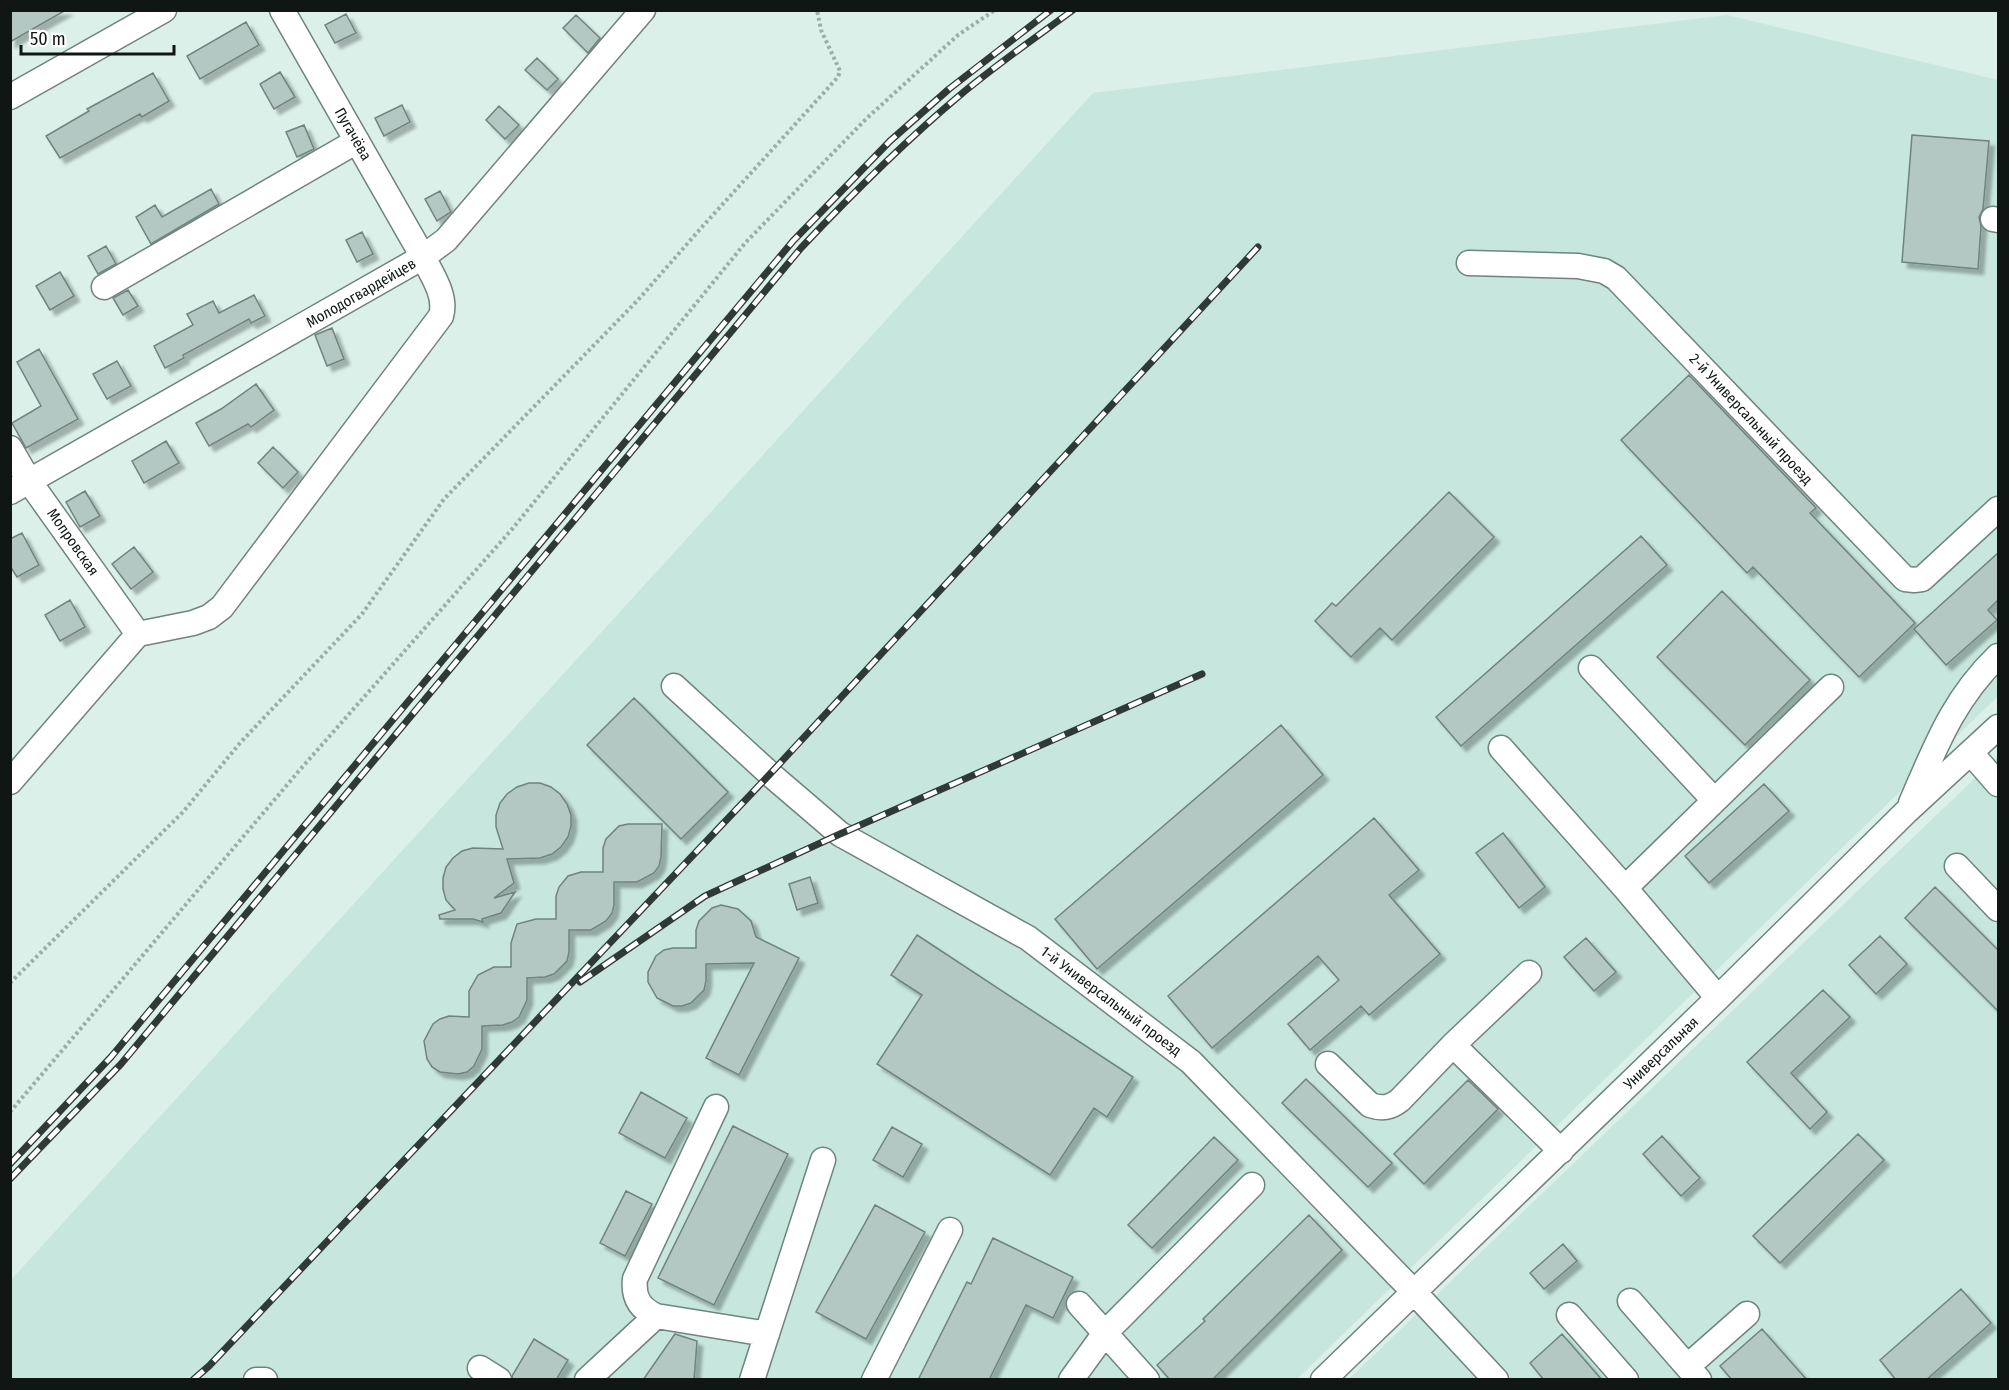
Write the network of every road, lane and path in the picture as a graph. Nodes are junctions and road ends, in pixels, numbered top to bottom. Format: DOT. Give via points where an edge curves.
graph roads {
  1 [pos="164,10"];
  2 [pos="282,10"];
  3 [pos="643,10"];
  4 [pos="817,10"];
  5 [pos="995,10"];
  6 [pos="10,97"];
  7 [pos="357,141"];
  8 [pos="423,257"];
  9 [pos="1469,263"];
  10 [pos="104,287"];
  11 [pos="10,448"];
  12 [pos="20,486"];
  13 [pos="1998,509"];
  14 [pos="138,634"];
  15 [pos="1998,656"];
  16 [pos="1591,668"];
  17 [pos="674,686"];
  18 [pos="1831,687"];
  19 [pos="1998,727"];
  20 [pos="1501,748"];
  21 [pos="1971,753"];
  22 [pos="10,782"];
  23 [pos="1998,784"];
  24 [pos="1714,800"];
  25 [pos="1907,811"];
  26 [pos="1956,866"];
  27 [pos="1625,888"];
  28 [pos="1998,909"];
  29 [pos="1529,973"];
  30 [pos="10,983"];
  31 [pos="1718,998"];
  32 [pos="1453,1045"];
  33 [pos="1328,1064"];
  34 [pos="716,1107"];
  35 [pos="10,1112"];
  36 [pos="1561,1150"];
  37 [pos="823,1160"];
  38 [pos="1252,1185"];
  39 [pos="950,1230"];
  40 [pos="1414,1292"];
  41 [pos="1630,1301"];
  42 [pos="1078,1304"];
  43 [pos="1747,1314"];
  44 [pos="1569,1315"];
  45 [pos="656,1316"];
  46 [pos="767,1334"];
  47 [pos="1105,1334"];
  48 [pos="1693,1373"];
  49 [pos="256,1380"];
  50 [pos="265,1380"];
  51 [pos="587,1380"];
  52 [pos="752,1380"];
  53 [pos="874,1380"];
  54 [pos="1071,1380"];
  55 [pos="1147,1380"];
  56 [pos="1323,1380"];
  57 [pos="1496,1380"];
  58 [pos="1626,1380"];
  1 -- 6 [label="street"];
  2 -- 7 [label="street, Пугачёва"];
  3 -- 8 [label="street, Молодогвардейцев" via="446,240"];
  4 -- 30 [label="path" via="821,30 840,71 838,77 638,300 444,499 362,614 240,743 183,812"];
  5 -- 35 [label="path" via="958,34 866,119 746,242 513,528 298,772"];
  7 -- 8 [label="street, Пугачёва"];
  7 -- 10 [label="street"];
  8 -- 12 [label="street, Молодогвардейцев"];
  8 -- 14 [label="street, Пугачёва" via="441,296 441,316 222,607 193,623"];
  9 -- 13 [label="street, 2-й Универсальный проезд" via="1578,266 1604,271 1616,278 1905,579 1922,579"];
  11 -- 12 [label="street, Мопровская"];
  12 -- 14 [label="street, Мопровская"];
  14 -- 22 [label="street"];
  15 -- 25 [label="street" via="1945,724"];
  16 -- 24 [label="street"];
  17 -- 40 [label="street, 1-й Универсальный проезд" via="840,834 1028,938 1191,1062"];
  18 -- 24 [label="street"];
  19 -- 21 [label="street, Универсальная"];
  20 -- 27 [label="street"];
  21 -- 23 [label="street"];
  21 -- 25 [label="street, Универсальная"];
  24 -- 27 [label="street"];
  25 -- 31 [label="street, Универсальная"];
  26 -- 28 [label="street"];
  27 -- 31 [label="street"];
  29 -- 32 [label="street"];
  31 -- 36 [label="street, Универсальная"];
  32 -- 33 [label="street" via="1390,1107 1370,1105"];
  32 -- 36 [label="street"];
  34 -- 45 [label="street" via="636,1279 637,1300"];
  36 -- 40 [label="street, Универсальная"];
  37 -- 46 [label="street"];
  38 -- 47 [label="street"];
  39 -- 53 [label="street"];
  40 -- 56 [label="street, Универсальная"];
  40 -- 57 [label="street, 1-й Универсальный проезд"];
  41 -- 48 [label="street"];
  42 -- 47 [label="street"];
  43 -- 48 [label="street"];
  44 -- 58 [label="street"];
  45 -- 46 [label="street"];
  45 -- 51 [label="street"];
  46 -- 52 [label="street"];
  47 -- 54 [label="street"];
  47 -- 55 [label="street"];
  49 -- 50 [label="street"];
}
